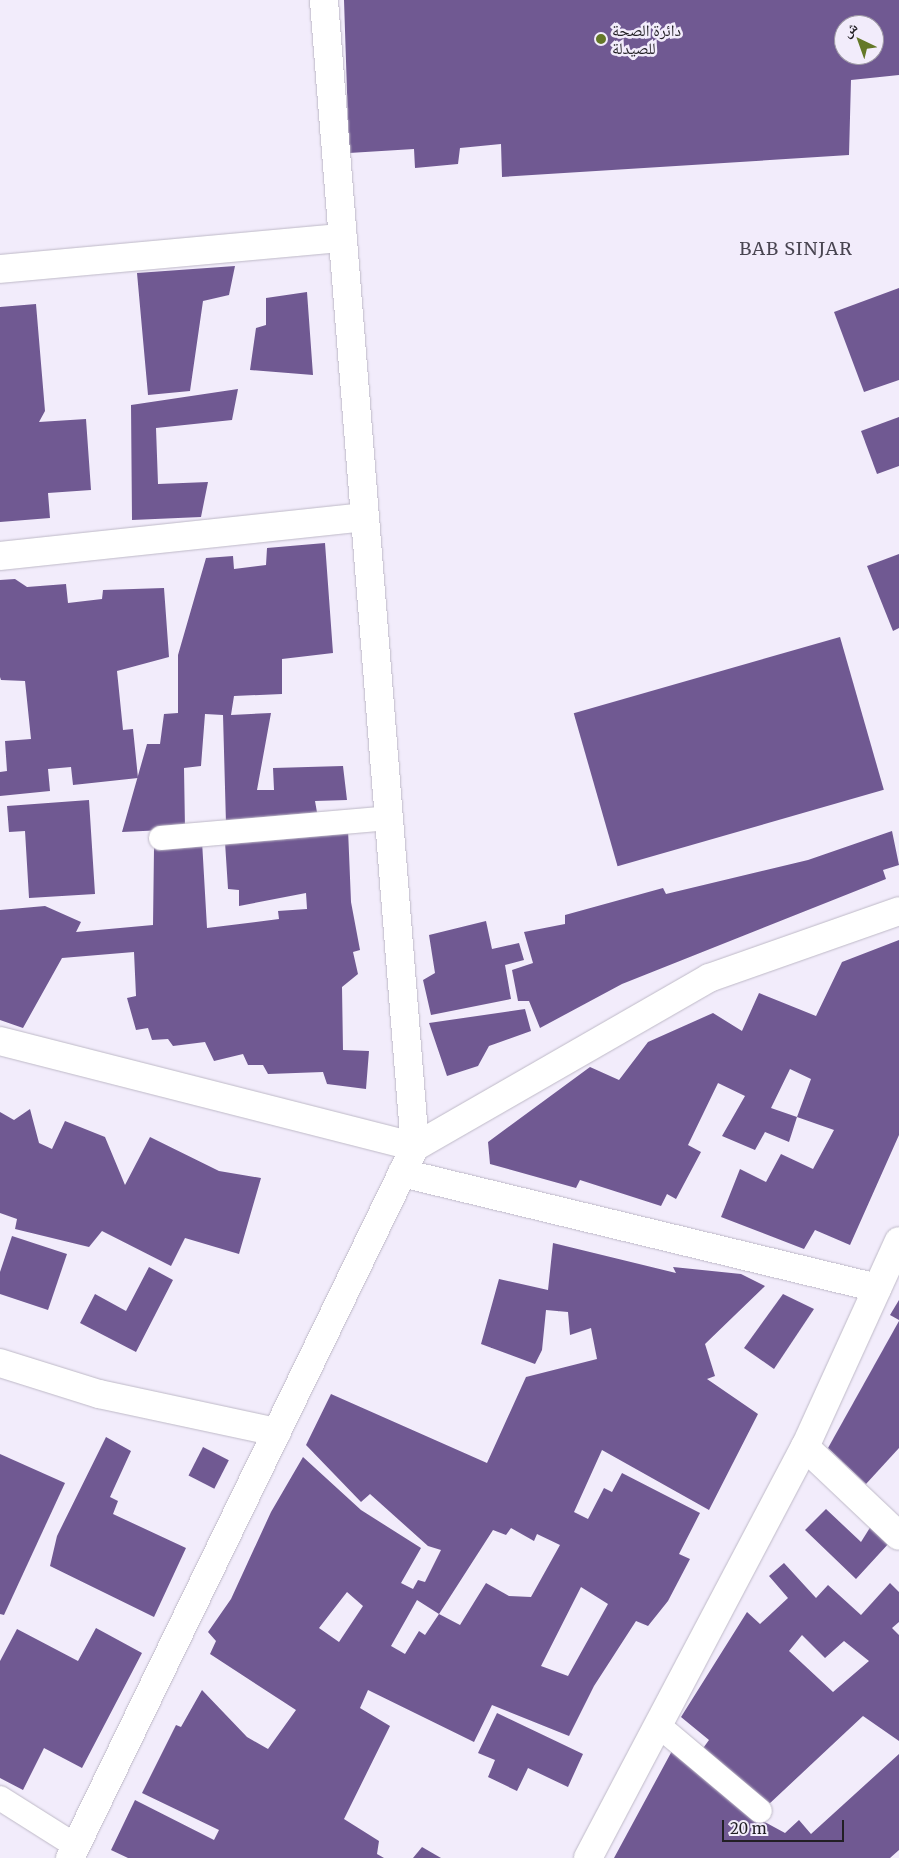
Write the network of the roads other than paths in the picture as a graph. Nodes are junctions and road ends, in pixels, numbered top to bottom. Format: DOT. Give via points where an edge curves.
graph roads {
  1 [pos="324,0"];
  2 [pos="343,238"];
  3 [pos="0,270"];
  4 [pos="364,517"];
  5 [pos="0,556"];
  6 [pos="388,818"];
  7 [pos="161,838"];
  8 [pos="899,911"];
  9 [pos="0,1041"];
  10 [pos="415,1147"];
  11 [pos="402,1173"];
  12 [pos="899,1241"];
  13 [pos="877,1288"];
  14 [pos="0,1364"];
  15 [pos="277,1432"];
  16 [pos="805,1447"];
  17 [pos="899,1536"];
  18 [pos="658,1725"];
  19 [pos="0,1798"];
  20 [pos="760,1811"];
  21 [pos="73,1852"];
  22 [pos="588,1858"];
  1 -- 2 [label="street"];
  2 -- 3 [label="street"];
  2 -- 4 [label="street"];
  4 -- 5 [label="street"];
  4 -- 6 [label="street"];
  6 -- 7 [label="lane"];
  6 -- 10 [label="street"];
  8 -- 10 [label="street" via="709,978"];
  9 -- 10 [label="street"];
  10 -- 11 [label="street"];
  11 -- 13 [label="street"];
  11 -- 15 [label="street"];
  12 -- 13 [label="street"];
  13 -- 16 [label="street"];
  14 -- 15 [label="street" via="99,1394"];
  15 -- 21 [label="street"];
  16 -- 17 [label="street"];
  16 -- 18 [label="street"];
  18 -- 20 [label="lane"];
  18 -- 22 [label="street"];
  19 -- 21 [label="lane"];
}
